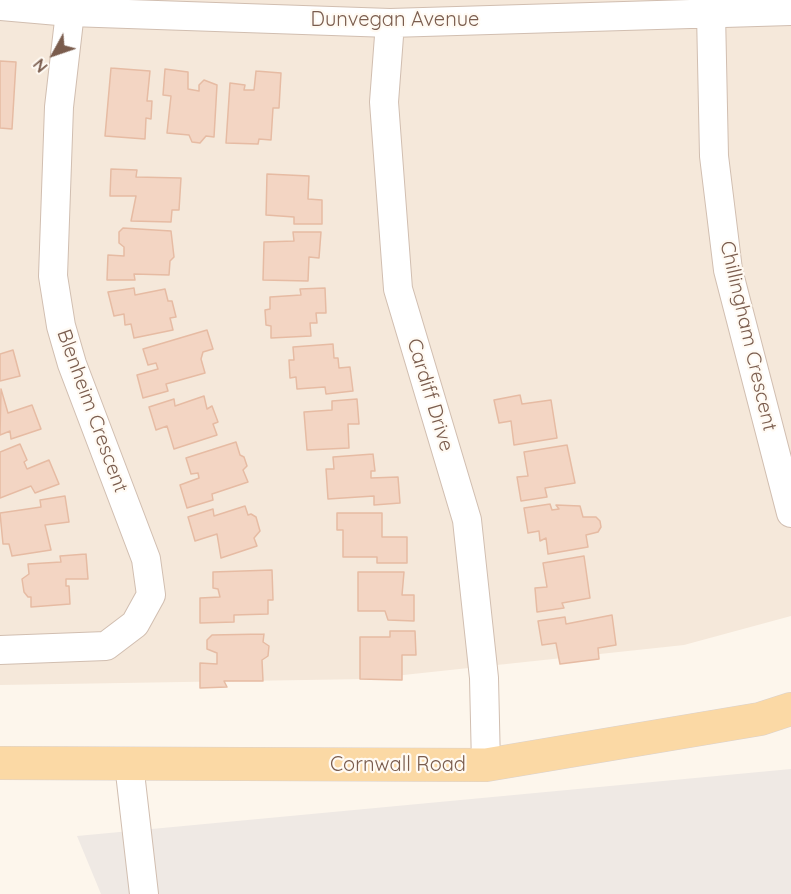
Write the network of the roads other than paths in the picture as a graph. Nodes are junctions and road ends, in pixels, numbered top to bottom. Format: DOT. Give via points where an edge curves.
graph roads {
  1 [pos="0,6"];
  2 [pos="791,11"];
  3 [pos="70,12"];
  4 [pos="711,13"];
  5 [pos="390,23"];
  6 [pos="791,513"];
  7 [pos="0,650"];
  8 [pos="791,709"];
  9 [pos="0,763"];
  10 [pos="129,764"];
  11 [pos="486,765"];
  12 [pos="144,894"];
  1 -- 3 [label="street, Dunvegan Avenue"];
  2 -- 4 [label="street, Dunvegan Avenue"];
  3 -- 5 [label="street, Dunvegan Avenue"];
  3 -- 7 [label="street, Blenheim Crescent" via="59,107 53,276 72,364 146,558 151,595 135,624 106,646"];
  4 -- 5 [label="street, Dunvegan Avenue"];
  4 -- 6 [label="street, Chillingham Crescent" via="714,156 729,270"];
  5 -- 11 [label="street, Cardiff Drive" via="384,102 398,289 467,520 484,678"];
  8 -- 11 [label="main road, Cornwall Road" via="760,719"];
  9 -- 10 [label="main road, Cornwall Road"];
  10 -- 11 [label="main road, Cornwall Road"];
  10 -- 12 [label="street"];
}
